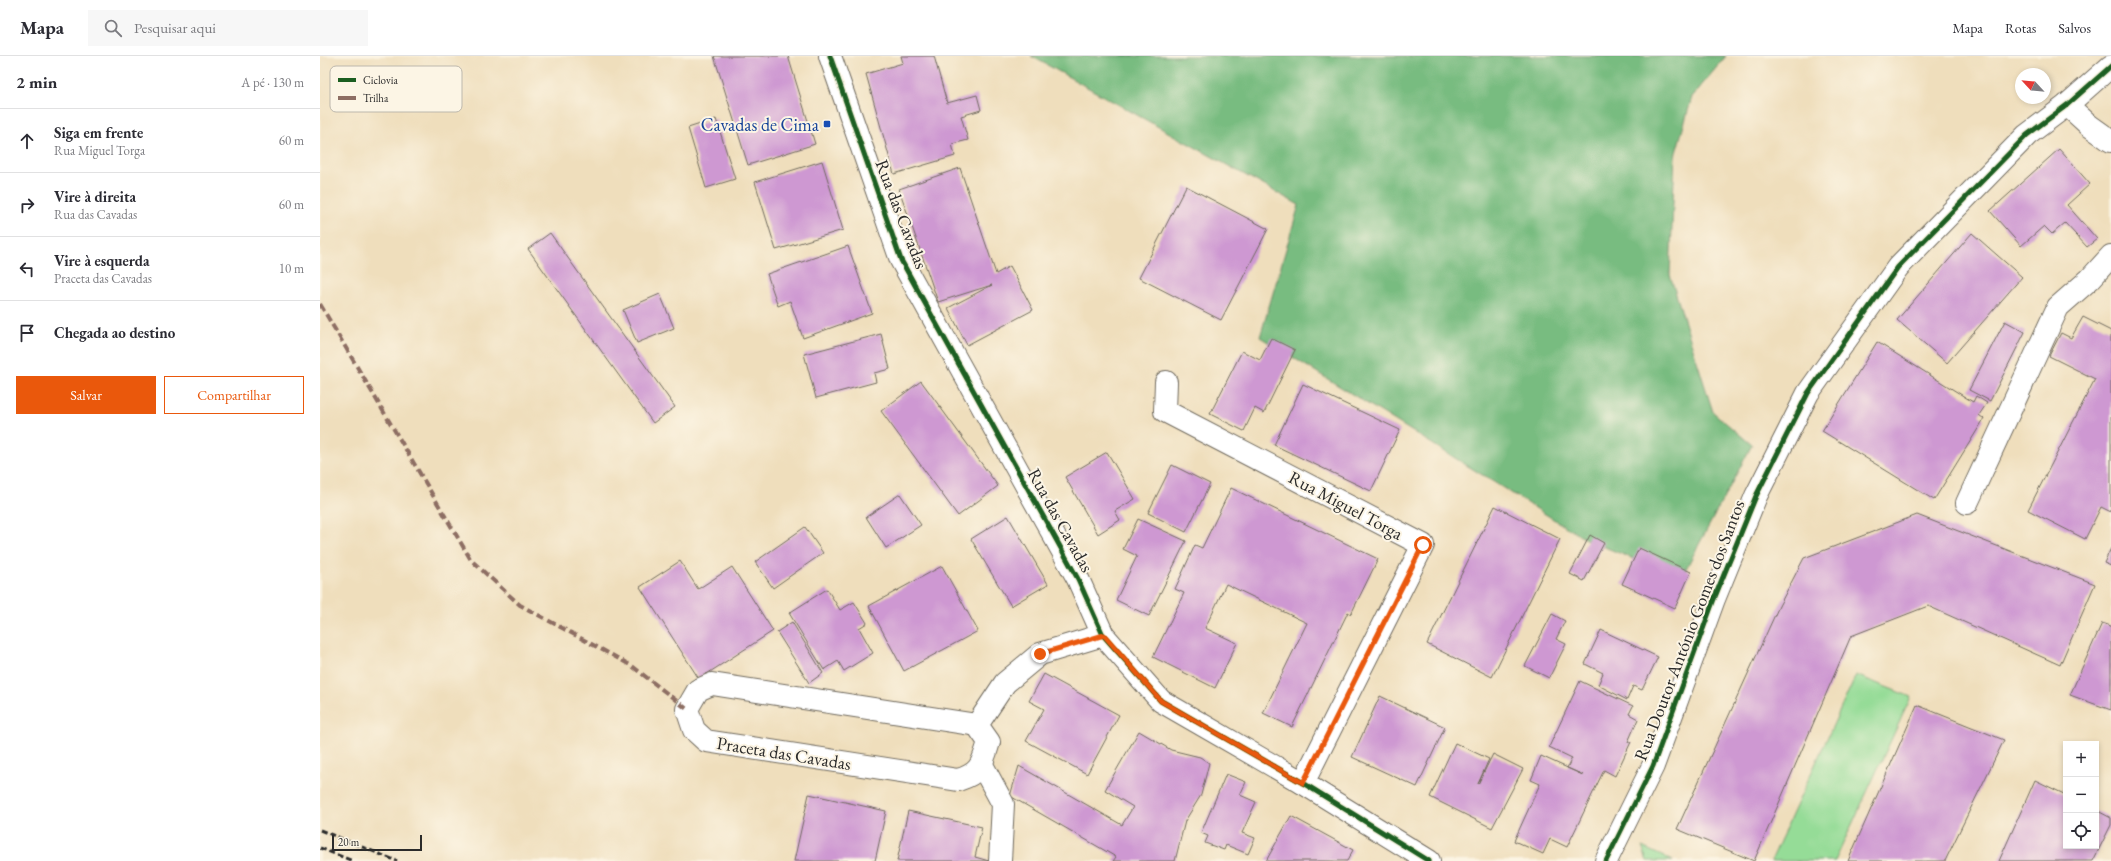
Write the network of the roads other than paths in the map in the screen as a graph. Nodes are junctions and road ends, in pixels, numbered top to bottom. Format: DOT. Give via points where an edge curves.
graph roads {
  1 [pos="830,56"];
  2 [pos="2111,66"];
  3 [pos="2067,105"];
  4 [pos="2111,141"];
  5 [pos="2111,256"];
  6 [pos="1166,382"];
  7 [pos="1967,503"];
  8 [pos="1104,635"];
  9 [pos="977,724"];
  10 [pos="982,765"];
  11 [pos="1303,783"];
  12 [pos="1403,854"];
  13 [pos="1614,855"];
  14 [pos="1000,861"];
  15 [pos="1429,861"];
  1 -- 8 [label="street, Rua das Cavadas" via="901,260 1078,579"];
  2 -- 3 [label="street, Rua Doutor António Gomes dos Santos"];
  3 -- 4 [label="street"];
  3 -- 13 [label="street, Rua Doutor António Gomes dos Santos" via="2027,135 1898,267 1808,393 1756,496 1714,599 1652,766"];
  5 -- 7 [label="street" via="2090,279 2058,307"];
  6 -- 11 [label="street, Rua Miguel Torga" via="1165,411 1423,545"];
  8 -- 9 [label="street" via="1040,654 1005,683"];
  8 -- 11 [label="street, Rua das Cavadas" via="1161,701"];
  9 -- 10 [label="street" via="989,742"];
  9 -- 10 [label="street, Praceta das Cavadas" via="712,684 698,690 687,709 694,730 706,741 958,780 972,776"];
  10 -- 14 [label="street" via="1003,804"];
  11 -- 12 [label="street, Rua das Cavadas"];
  12 -- 15 [label="street, Rua das Cavadas"];
}
